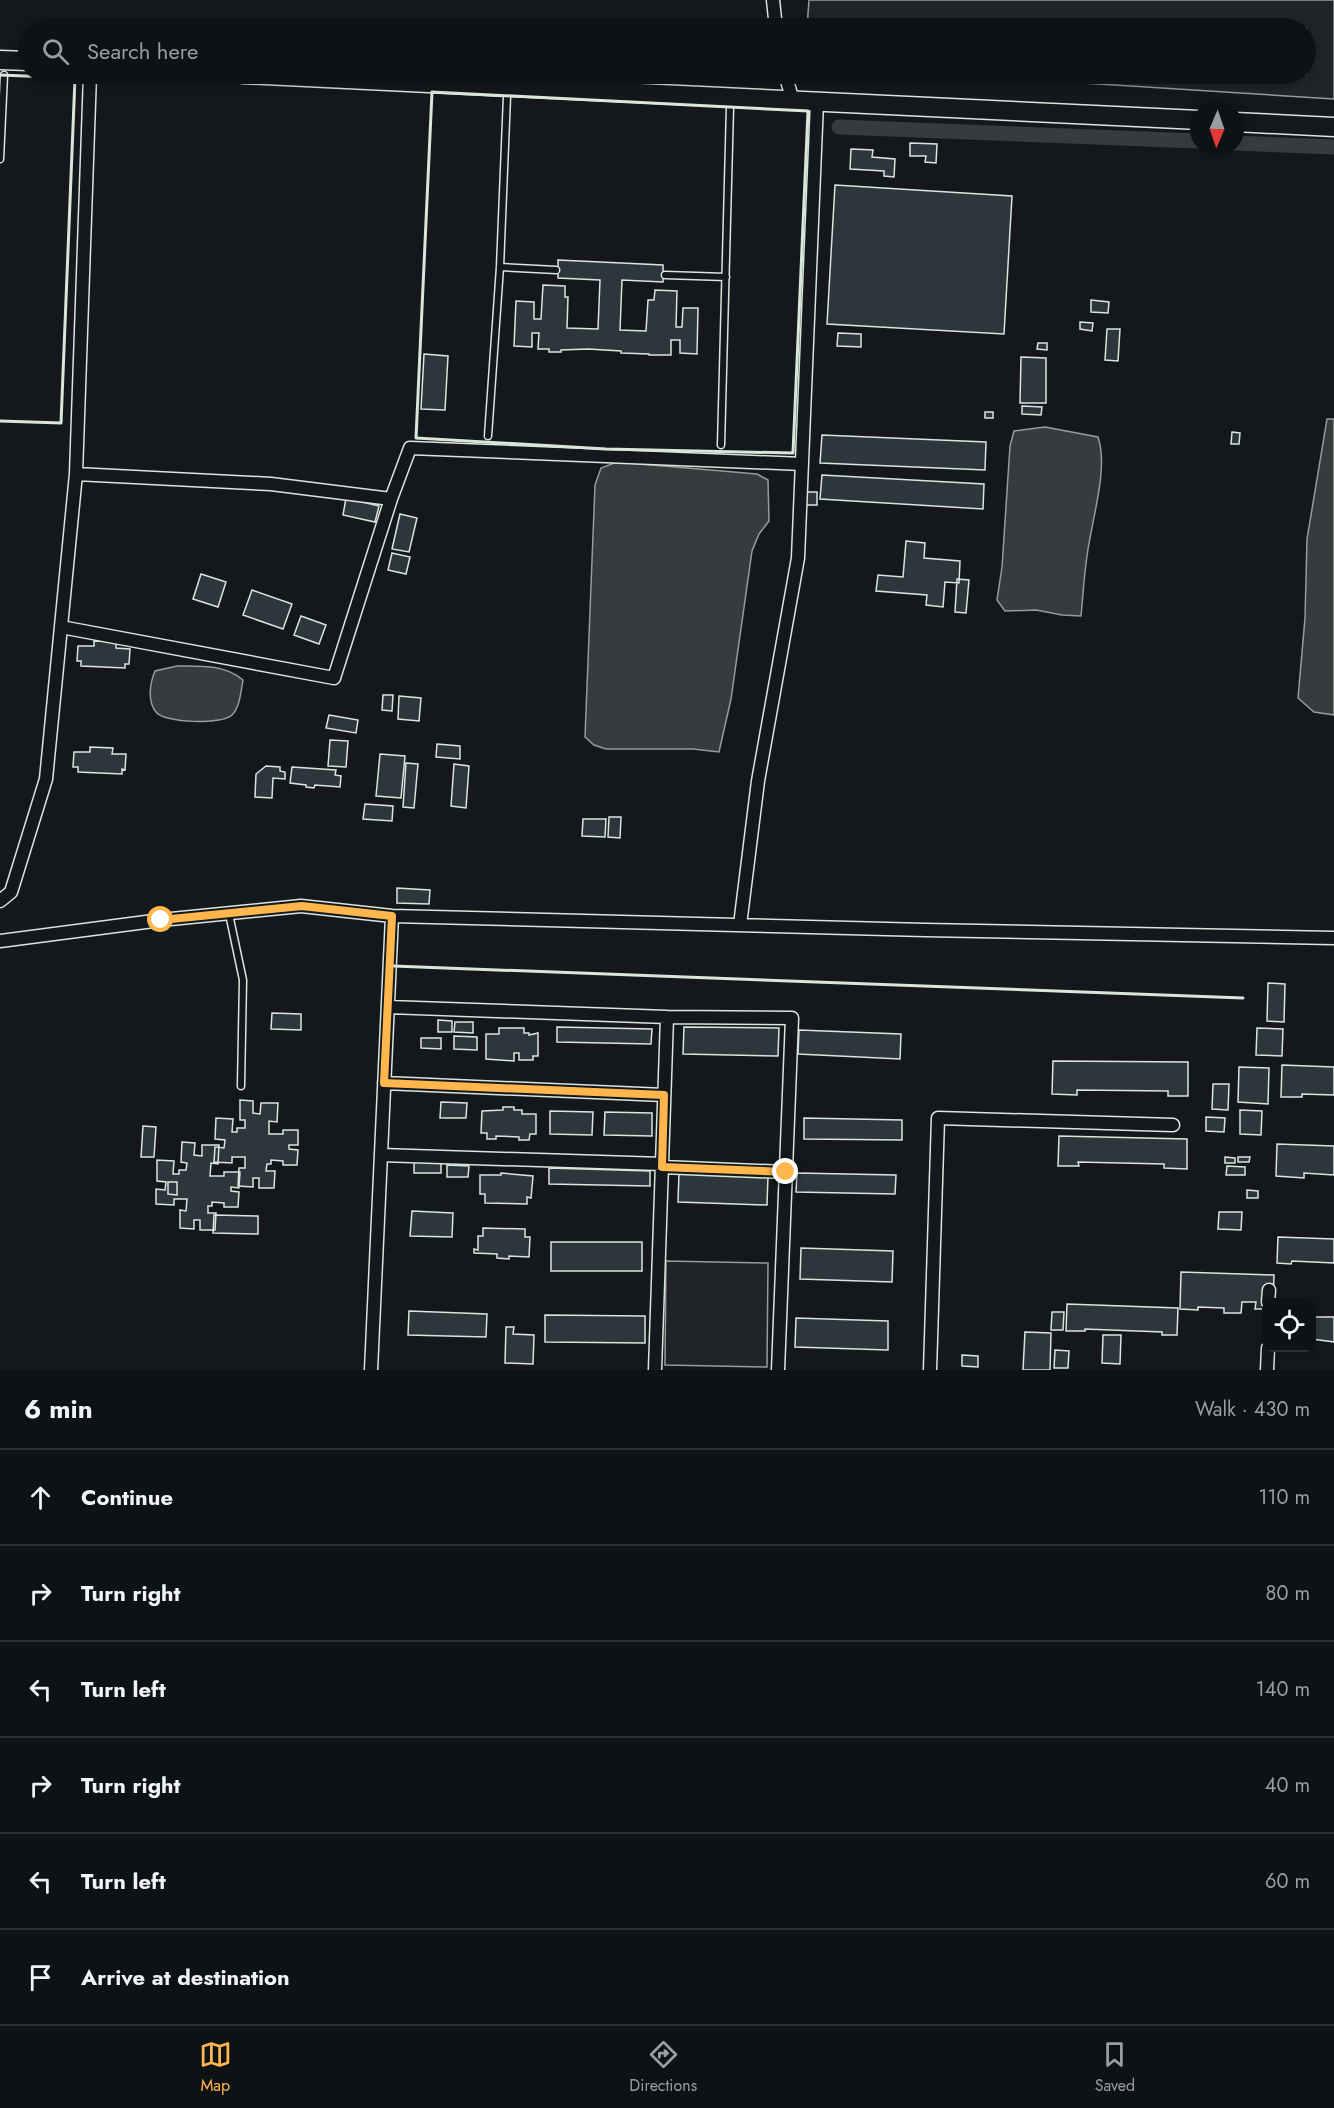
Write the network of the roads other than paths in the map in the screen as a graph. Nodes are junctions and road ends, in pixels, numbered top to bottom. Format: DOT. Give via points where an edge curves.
graph roads {
  1 [pos="773,0"];
  2 [pos="775,18"];
  3 [pos="18,64"];
  4 [pos="2,67"];
  5 [pos="90,84"];
  6 [pos="454,84"];
  7 [pos="788,84"];
  8 [pos="507,96"];
  9 [pos="793,100"];
  10 [pos="817,102"];
  11 [pos="730,106"];
  12 [pos="1190,120"];
  13 [pos="1244,122"];
  14 [pos="1334,127"];
  15 [pos="0,159"];
  16 [pos="500,267"];
  17 [pos="556,270"];
  18 [pos="665,274"];
  19 [pos="726,277"];
  20 [pos="488,436"];
  21 [pos="721,445"];
  22 [pos="802,464"];
  23 [pos="76,474"];
  24 [pos="391,499"];
  25 [pos="61,627"];
  26 [pos="0,901"];
  27 [pos="229,913"];
  28 [pos="392,916"];
  29 [pos="740,925"];
  30 [pos="1334,938"];
  31 [pos="0,941"];
  32 [pos="388,1007"];
  33 [pos="667,1017"];
  34 [pos="384,1083"];
  35 [pos="241,1086"];
  36 [pos="664,1095"];
  37 [pos="1173,1125"];
  38 [pos="381,1155"];
  39 [pos="662,1166"];
  40 [pos="786,1172"];
  41 [pos="1268,1352"];
  42 [pos="371,1370"];
  43 [pos="655,1370"];
  44 [pos="778,1370"];
  45 [pos="930,1370"];
  46 [pos="1267,1370"];
  1 -- 2 [label="street"];
  3 -- 4 [label="street"];
  4 -- 15 [label="lane"];
  5 -- 23 [label="street"];
  6 -- 9 [label="street"];
  7 -- 9 [label="street"];
  8 -- 16 [label="lane"];
  9 -- 10 [label="street"];
  10 -- 12 [label="street"];
  10 -- 22 [label="street"];
  11 -- 19 [label="lane"];
  13 -- 14 [label="street"];
  16 -- 17 [label="lane"];
  16 -- 20 [label="lane"];
  18 -- 19 [label="lane"];
  19 -- 21 [label="lane"];
  22 -- 24 [label="street" via="410,448"];
  22 -- 29 [label="street" via="798,558 758,781"];
  23 -- 24 [label="street" via="271,484"];
  23 -- 25 [label="street"];
  24 -- 25 [label="street" via="334,678"];
  25 -- 26 [label="street" via="46,779 11,892"];
  27 -- 28 [label="street" via="302,906"];
  27 -- 31 [label="street"];
  27 -- 35 [label="lane" via="243,980"];
  28 -- 29 [label="street"];
  28 -- 32 [label="street"];
  29 -- 30 [label="street"];
  32 -- 33 [label="street"];
  32 -- 34 [label="street"];
  33 -- 36 [label="street"];
  33 -- 40 [label="street" via="792,1018"];
  34 -- 36 [label="street"];
  34 -- 38 [label="street"];
  36 -- 39 [label="street"];
  37 -- 45 [label="street" via="938,1118"];
  38 -- 39 [label="street"];
  38 -- 42 [label="street"];
  39 -- 40 [label="street"];
  39 -- 43 [label="street"];
  40 -- 44 [label="street"];
  41 -- 46 [label="street"];
}
